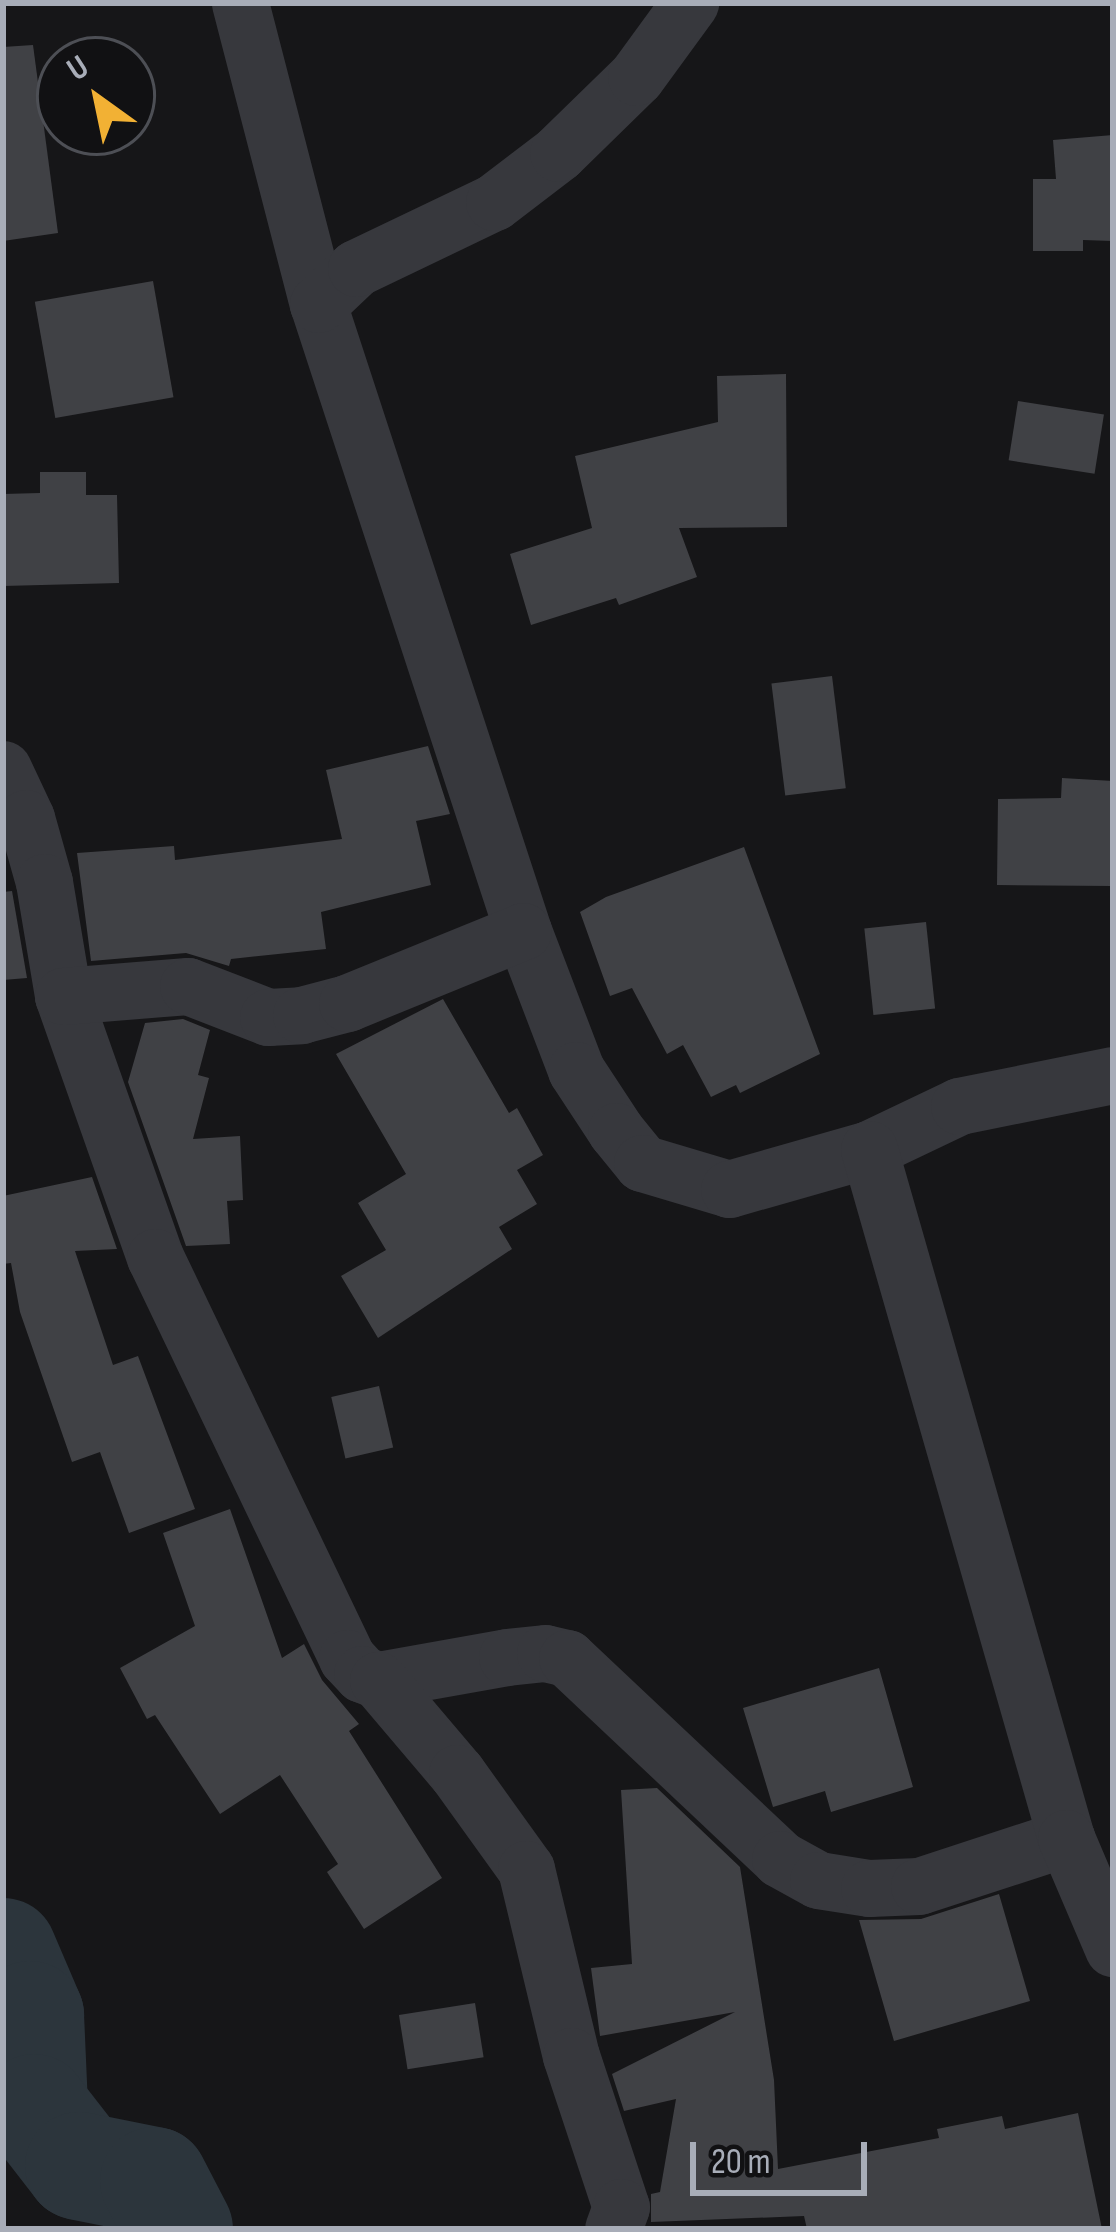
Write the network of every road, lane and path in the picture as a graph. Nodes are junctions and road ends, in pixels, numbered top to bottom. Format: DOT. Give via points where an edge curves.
graph roads {
  1 [pos="240,3"];
  2 [pos="690,3"];
  3 [pos="319,304"];
  4 [pos="3,769"];
  5 [pos="523,932"];
  6 [pos="64,996"];
  7 [pos="1113,1075"];
  8 [pos="869,1149"];
  9 [pos="378,1680"];
  10 [pos="1066,1838"];
  11 [pos="1113,1948"];
  12 [pos="613,2229"];
  1 -- 3 [label="street"];
  2 -- 3 [label="street" via="636,77 558,153 494,202 356,268"];
  3 -- 5 [label="street"];
  4 -- 6 [label="street" via="44,882"];
  5 -- 6 [label="street" via="301,1016 268,1017 188,986"];
  5 -- 8 [label="street" via="576,1070 642,1162 729,1190"];
  6 -- 9 [label="street" via="155,1257 346,1658"];
  7 -- 8 [label="street" via="959,1106"];
  8 -- 10 [label="street"];
  9 -- 10 [label="street" via="507,1657 567,1658 780,1859 818,1880 919,1886"];
  9 -- 12 [label="street" via="526,1869 571,2056 621,2207"];
  10 -- 11 [label="street"];
}
